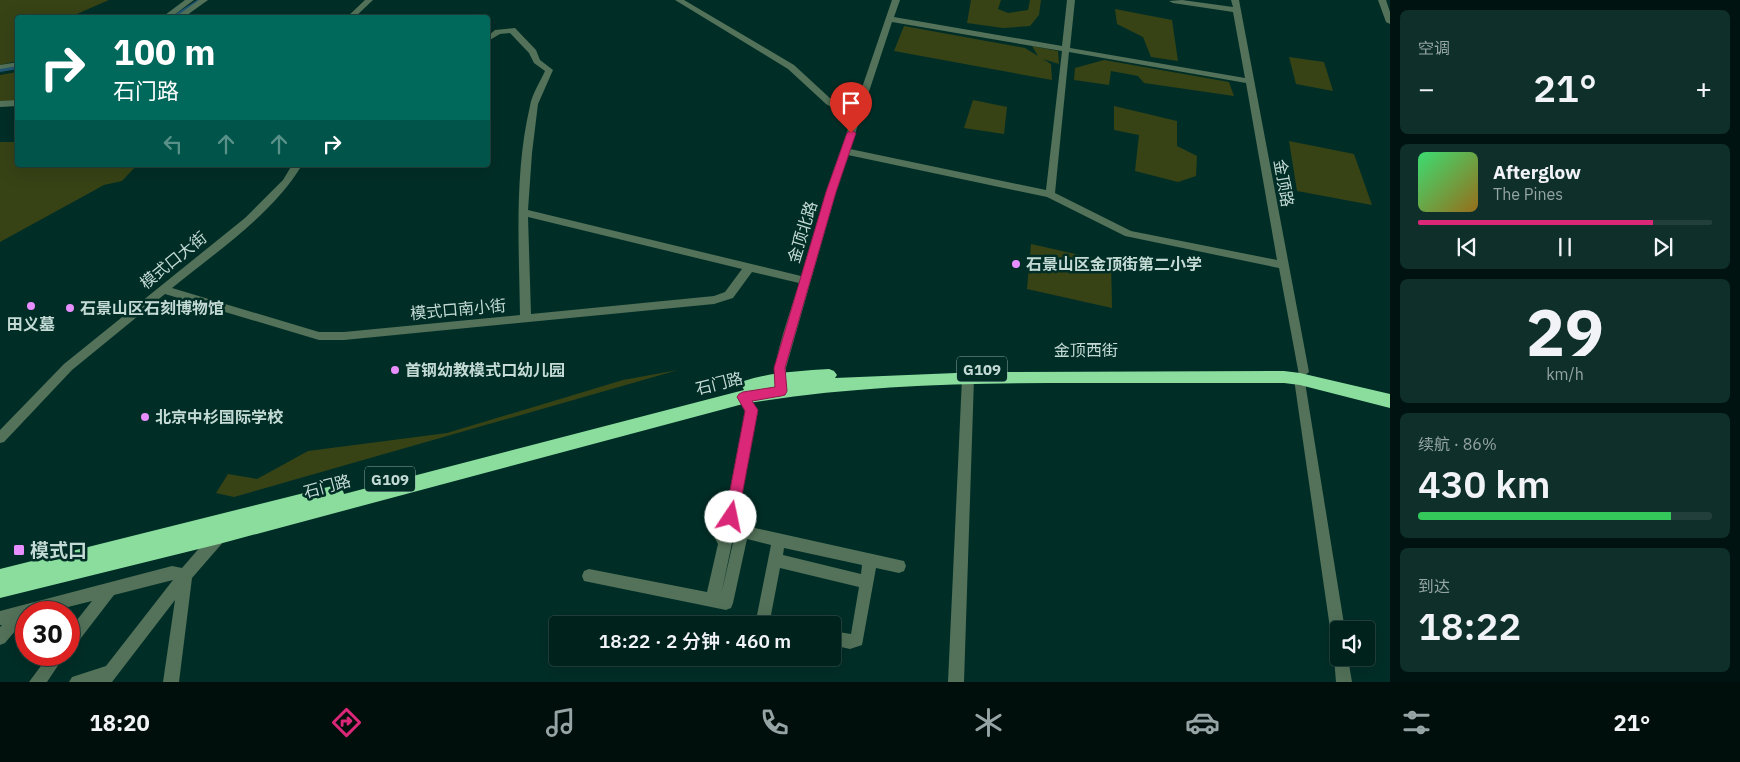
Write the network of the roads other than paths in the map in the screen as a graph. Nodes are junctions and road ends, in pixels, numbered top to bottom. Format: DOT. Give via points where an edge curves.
graph roads {
  1 [pos="190,0"];
  2 [pos="204,0"];
  3 [pos="368,0"];
  4 [pos="679,0"];
  5 [pos="896,0"];
  6 [pos="1071,0"];
  7 [pos="1382,0"];
  8 [pos="1173,1"];
  9 [pos="1236,5"];
  10 [pos="168,15"];
  11 [pos="182,15"];
  12 [pos="352,15"];
  13 [pos="890,19"];
  14 [pos="1390,22"];
  15 [pos="490,38"];
  16 [pos="1065,49"];
  17 [pos="15,64"];
  18 [pos="0,67"];
  19 [pos="15,70"];
  20 [pos="0,73"];
  21 [pos="1250,81"];
  22 [pos="15,103"];
  23 [pos="0,104"];
  24 [pos="858,114"];
  25 [pos="845,151"];
  26 [pos="296,167"];
  27 [pos="1050,194"];
  28 [pos="523,212"];
  29 [pos="1284,265"];
  30 [pos="749,268"];
  31 [pos="805,281"];
  32 [pos="163,289"];
  33 [pos="526,318"];
  34 [pos="1302,375"];
  35 [pos="968,378"];
  36 [pos="780,386"];
  37 [pos="1390,393"];
  38 [pos="743,397"];
  39 [pos="1390,401"];
  40 [pos="0,438"];
  41 [pos="731,517"];
  42 [pos="223,528"];
  43 [pos="742,532"];
  44 [pos="779,540"];
  45 [pos="775,560"];
  46 [pos="870,560"];
  47 [pos="899,566"];
  48 [pos="185,575"];
  49 [pos="589,576"];
  50 [pos="0,578"];
  51 [pos="866,582"];
  52 [pos="0,589"];
  53 [pos="109,590"];
  54 [pos="712,600"];
  55 [pos="66,601"];
  56 [pos="15,614"];
  57 [pos="764,616"];
  58 [pos="0,618"];
  59 [pos="15,620"];
  60 [pos="1336,621"];
  61 [pos="80,628"];
  62 [pos="0,638"];
  63 [pos="841,640"];
  64 [pos="50,666"];
  65 [pos="1342,666"];
  66 [pos="107,677"];
  67 [pos="38,682"];
  68 [pos="77,682"];
  69 [pos="170,682"];
  70 [pos="956,682"];
  71 [pos="1344,682"];
  1 -- 10 [label="street"];
  2 -- 11 [label="street"];
  3 -- 12 [label="street"];
  4 -- 24 [label="street" via="791,67 828,102"];
  5 -- 13 [label="street, 金顶北路"];
  6 -- 16 [label="street"];
  7 -- 14 [label="street"];
  8 -- 9 [label="street"];
  9 -- 21 [label="street, 金顶路"];
  13 -- 16 [label="street"];
  13 -- 24 [label="street, 金顶北路"];
  15 -- 28 [label="street" via="498,32 512,30 533,52 537,61 549,70 534,104"];
  16 -- 21 [label="street"];
  16 -- 27 [label="street"];
  17 -- 18 [label="street"];
  19 -- 20 [label="street"];
  21 -- 29 [label="street, 金顶路"];
  22 -- 23 [label="street"];
  24 -- 25 [label="street, 金顶北路"];
  25 -- 27 [label="street"];
  25 -- 31 [label="street, 金顶北路"];
  26 -- 32 [label="street, 模式口大街" via="287,182 248,220"];
  27 -- 29 [label="street" via="1129,234"];
  28 -- 30 [label="street"];
  28 -- 33 [label="street"];
  29 -- 34 [label="street, 金顶路"];
  30 -- 31 [label="street"];
  30 -- 33 [label="street, 模式口南小街" via="730,295 714,300"];
  31 -- 36 [label="street, 金顶北路" via="780,368"];
  32 -- 33 [label="street, 模式口南小街" via="319,336"];
  32 -- 40 [label="street, 模式口大街" via="68,368"];
  34 -- 35 [label="highway, 金顶西街 / G109"];
  34 -- 36 [label="highway, 金顶西街 / G109" via="1282,369 958,369 822,375"];
  34 -- 37 [label="highway, 金顶西街 / G109"];
  34 -- 39 [label="highway, 金顶西街 / G109"];
  34 -- 60 [label="street, 金顶路"];
  35 -- 36 [label="highway, 金顶西街 / G109"];
  35 -- 70 [label="street"];
  36 -- 38 [label="highway, 石门路 / G109"];
  36 -- 42 [label="highway, 石门路 / G109" via="585,428"];
  38 -- 41 [label="street" via="752,410"];
  38 -- 42 [label="highway, 石门路 / G109"];
  41 -- 43 [label="street"];
  41 -- 54 [label="street" via="722,515 718,531 725,542"];
  42 -- 48 [label="street"];
  42 -- 50 [label="highway, 石门路 / G109"];
  42 -- 52 [label="highway, 石门路 / G109"];
  43 -- 44 [label="street"];
  43 -- 54 [label="street" via="726,603"];
  44 -- 45 [label="street"];
  44 -- 46 [label="street"];
  45 -- 51 [label="street"];
  45 -- 57 [label="street"];
  46 -- 47 [label="street"];
  46 -- 51 [label="street"];
  48 -- 53 [label="street" via="172,573"];
  48 -- 66 [label="street"];
  48 -- 69 [label="street"];
  49 -- 54 [label="street"];
  51 -- 63 [label="street" via="857,640"];
  53 -- 55 [label="street"];
  53 -- 61 [label="street"];
  56 -- 58 [label="street"];
  59 -- 62 [label="street"];
  64 -- 67 [label="street"];
  65 -- 71 [label="street"];
  66 -- 68 [label="street"];
}
